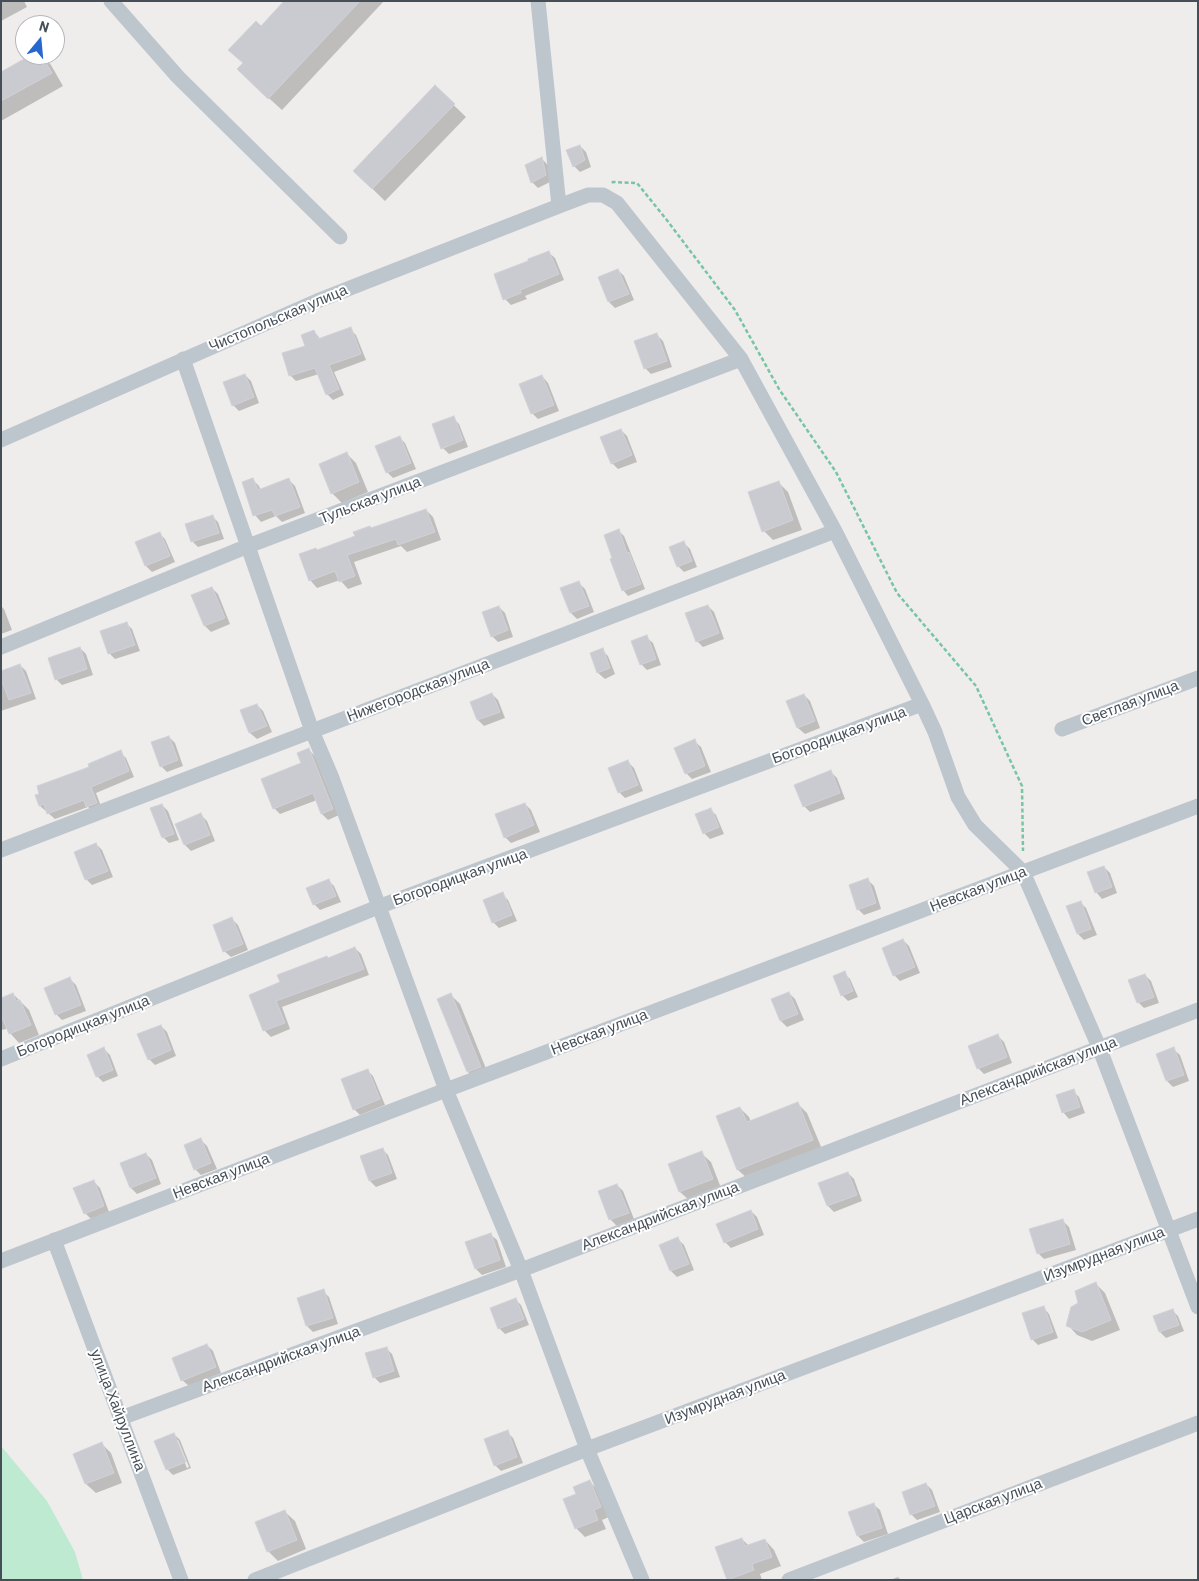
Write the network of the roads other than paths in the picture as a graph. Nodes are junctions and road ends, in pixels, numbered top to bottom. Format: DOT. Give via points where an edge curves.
graph roads {
  1 [pos="111,1"];
  2 [pos="538,1"];
  3 [pos="559,206"];
  4 [pos="340,237"];
  5 [pos="183,359"];
  6 [pos="741,359"];
  7 [pos="1,440"];
  8 [pos="835,530"];
  9 [pos="248,546"];
  10 [pos="1,647"];
  11 [pos="1198,678"];
  12 [pos="922,704"];
  13 [pos="1062,729"];
  14 [pos="312,731"];
  15 [pos="1198,806"];
  16 [pos="1,850"];
  17 [pos="1023,872"];
  18 [pos="378,907"];
  19 [pos="1198,1010"];
  20 [pos="1099,1048"];
  21 [pos="1,1059"];
  22 [pos="446,1090"];
  23 [pos="1198,1219"];
  24 [pos="1169,1230"];
  25 [pos="54,1240"];
  26 [pos="1,1260"];
  27 [pos="521,1270"];
  28 [pos="1198,1307"];
  29 [pos="122,1418"];
  30 [pos="1198,1423"];
  31 [pos="587,1449"];
  32 [pos="182,1580"];
  33 [pos="255,1580"];
  34 [pos="642,1580"];
  35 [pos="789,1580"];
  1 -- 4 [label="street" via="178,77"];
  2 -- 3 [label="street"];
  3 -- 5 [label="street, Чистопольская улица" via="317,301"];
  3 -- 6 [label="street, Чистопольская улица" via="588,195 603,194 617,203"];
  5 -- 7 [label="street, Чистопольская улица"];
  5 -- 9 [label="street"];
  6 -- 8 [label="street"];
  6 -- 9 [label="street, Тульская улица"];
  8 -- 12 [label="street"];
  8 -- 14 [label="street, Нижегородская улица"];
  9 -- 10 [label="street, Тульская улица"];
  9 -- 14 [label="street"];
  11 -- 13 [label="street, Светлая улица"];
  12 -- 17 [label="street" via="958,797 975,825"];
  12 -- 18 [label="street, Богородицкая улица"];
  14 -- 16 [label="street, Нижегородская улица"];
  14 -- 18 [label="street"];
  15 -- 17 [label="street, Невская улица"];
  17 -- 20 [label="street"];
  17 -- 22 [label="street, Невская улица"];
  18 -- 21 [label="street, Богородицкая улица"];
  18 -- 22 [label="street"];
  19 -- 20 [label="street, Александрийская улица"];
  20 -- 24 [label="street"];
  20 -- 27 [label="street, Александрийская улица"];
  22 -- 25 [label="street, Невская улица"];
  22 -- 27 [label="street"];
  23 -- 24 [label="street, Изумрудная улица"];
  24 -- 28 [label="street"];
  24 -- 31 [label="street, Изумрудная улица"];
  25 -- 26 [label="street, Невская улица"];
  25 -- 29 [label="street, улица Хайруллина"];
  27 -- 29 [label="street, Александрийская улица"];
  27 -- 31 [label="street"];
  29 -- 32 [label="street, улица Хайруллина"];
  30 -- 35 [label="street, Царская улица"];
  31 -- 33 [label="street, Изумрудная улица"];
  31 -- 34 [label="street"];
}
